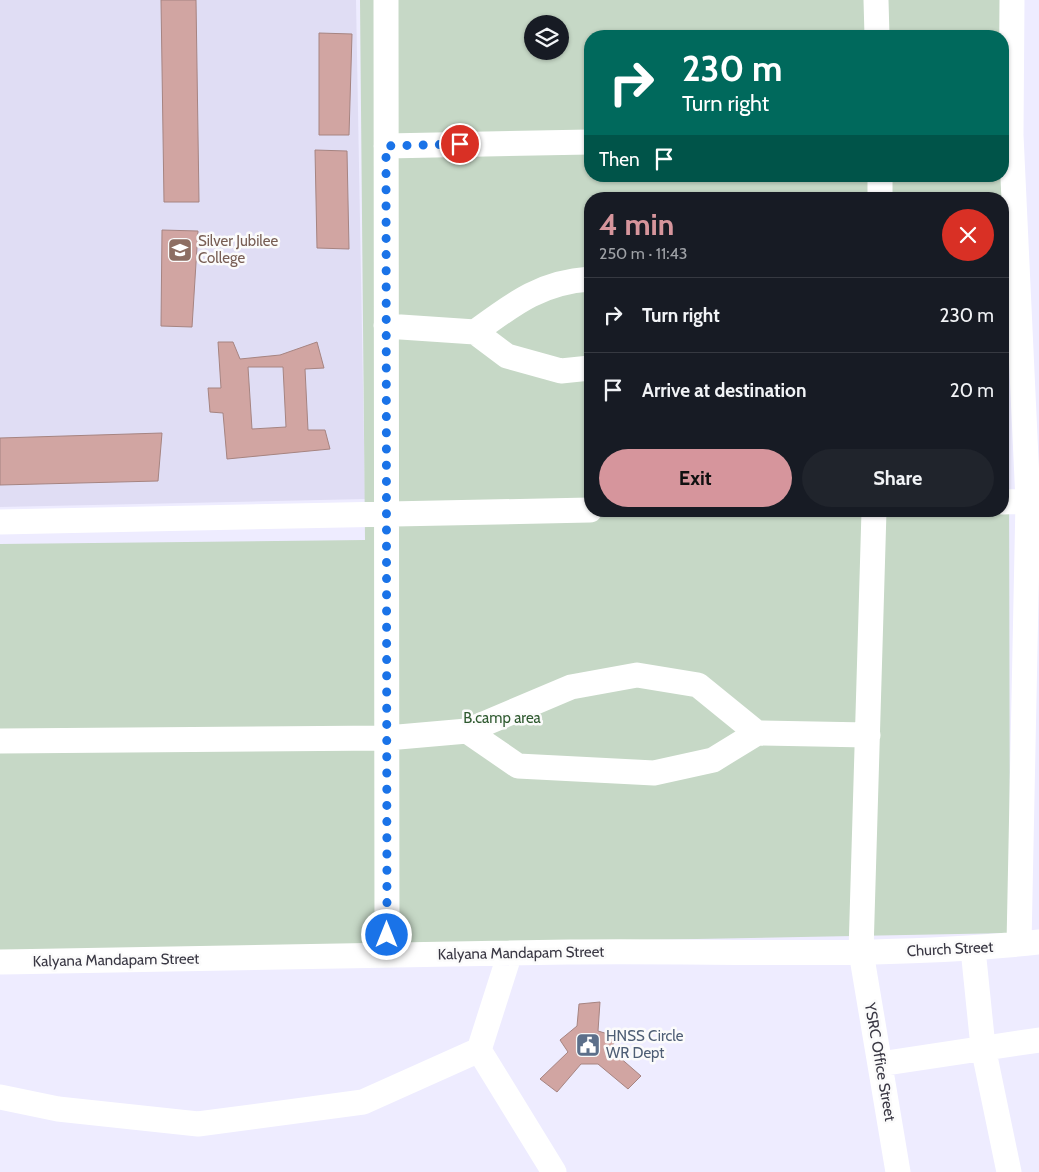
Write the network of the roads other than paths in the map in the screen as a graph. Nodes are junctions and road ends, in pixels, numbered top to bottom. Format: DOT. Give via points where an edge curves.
graph roads {
  1 [pos="386,0"];
  2 [pos="876,0"];
  3 [pos="1012,0"];
  4 [pos="877,30"];
  5 [pos="1009,68"];
  6 [pos="584,142"];
  7 [pos="386,146"];
  8 [pos="1009,167"];
  9 [pos="584,280"];
  10 [pos="386,326"];
  11 [pos="475,332"];
  12 [pos="584,369"];
  13 [pos="1031,404"];
  14 [pos="1028,501"];
  15 [pos="1009,502"];
  16 [pos="584,510"];
  17 [pos="387,514"];
  18 [pos="874,517"];
  19 [pos="0,522"];
  20 [pos="467,731"];
  21 [pos="757,732"];
  22 [pos="868,735"];
  23 [pos="387,738"];
  24 [pos="0,741"];
  25 [pos="1029,943"];
  26 [pos="974,949"];
  27 [pos="861,952"];
  28 [pos="510,953"];
  29 [pos="387,955"];
  30 [pos="0,962"];
  31 [pos="1039,1040"];
  32 [pos="983,1047"];
  33 [pos="479,1050"];
  34 [pos="880,1064"];
  35 [pos="0,1097"];
  36 [pos="554,1172"];
  37 [pos="898,1172"];
  38 [pos="1009,1172"];
  1 -- 7 [label="street"];
  2 -- 4 [label="street"];
  3 -- 5 [label="street"];
  6 -- 7 [label="street"];
  7 -- 10 [label="street"];
  8 -- 13 [label="street"];
  9 -- 11 [label="street" via="568,281 523,297"];
  10 -- 11 [label="street"];
  10 -- 17 [label="street"];
  11 -- 12 [label="street" via="507,356 561,371"];
  13 -- 14 [label="street"];
  14 -- 15 [label="street"];
  14 -- 25 [label="street"];
  16 -- 17 [label="street"];
  17 -- 19 [label="street"];
  17 -- 23 [label="street"];
  18 -- 22 [label="street, YSRC Office Street"];
  20 -- 21 [label="street" via="518,766 654,773 712,760"];
  20 -- 21 [label="street" via="571,687 637,676 698,685"];
  20 -- 23 [label="street"];
  21 -- 22 [label="street"];
  22 -- 27 [label="street, YSRC Office Street"];
  23 -- 24 [label="street"];
  23 -- 29 [label="street"];
  25 -- 26 [label="street, Church Street"];
  26 -- 27 [label="street, Church Street"];
  26 -- 32 [label="street"];
  27 -- 28 [label="street, Kalyana Mandapam Street"];
  27 -- 34 [label="street, YSRC Office Street"];
  28 -- 29 [label="street, Kalyana Mandapam Street"];
  28 -- 33 [label="street"];
  29 -- 30 [label="street, Kalyana Mandapam Street"];
  31 -- 32 [label="street"];
  32 -- 34 [label="street"];
  32 -- 38 [label="street"];
  33 -- 35 [label="street" via="364,1102 198,1124 58,1109"];
  33 -- 36 [label="street"];
  34 -- 37 [label="street, YSRC Office Street"];
}
